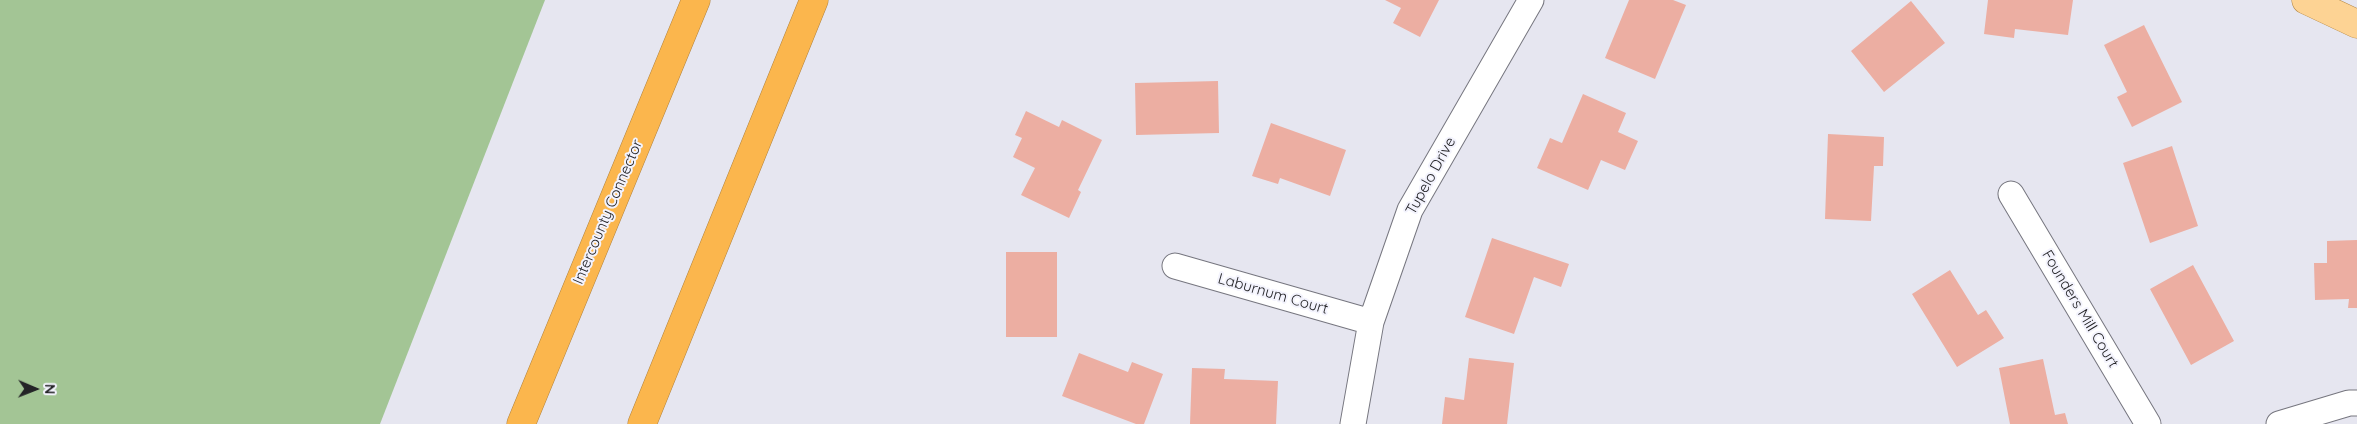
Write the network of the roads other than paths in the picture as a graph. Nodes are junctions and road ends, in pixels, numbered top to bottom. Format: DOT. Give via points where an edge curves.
graph roads {
  1 [pos="696,0"];
  2 [pos="814,0"];
  3 [pos="1531,0"];
  4 [pos="2306,0"];
  5 [pos="2357,24"];
  6 [pos="2011,194"];
  7 [pos="1175,266"];
  8 [pos="1371,322"];
  9 [pos="2357,403"];
  10 [pos="521,424"];
  11 [pos="642,424"];
  12 [pos="1353,424"];
  13 [pos="2148,424"];
  14 [pos="2279,424"];
  1 -- 10 [label="highway, Intercounty Connector"];
  2 -- 11 [label="highway"];
  3 -- 8 [label="street, Tupelo Drive" via="1410,210"];
  4 -- 5 [label="main road"];
  6 -- 13 [label="street, Founders Mill Court"];
  7 -- 8 [label="street, Laburnum Court"];
  8 -- 12 [label="street, Tupelo Drive"];
  9 -- 14 [label="street"];
}
